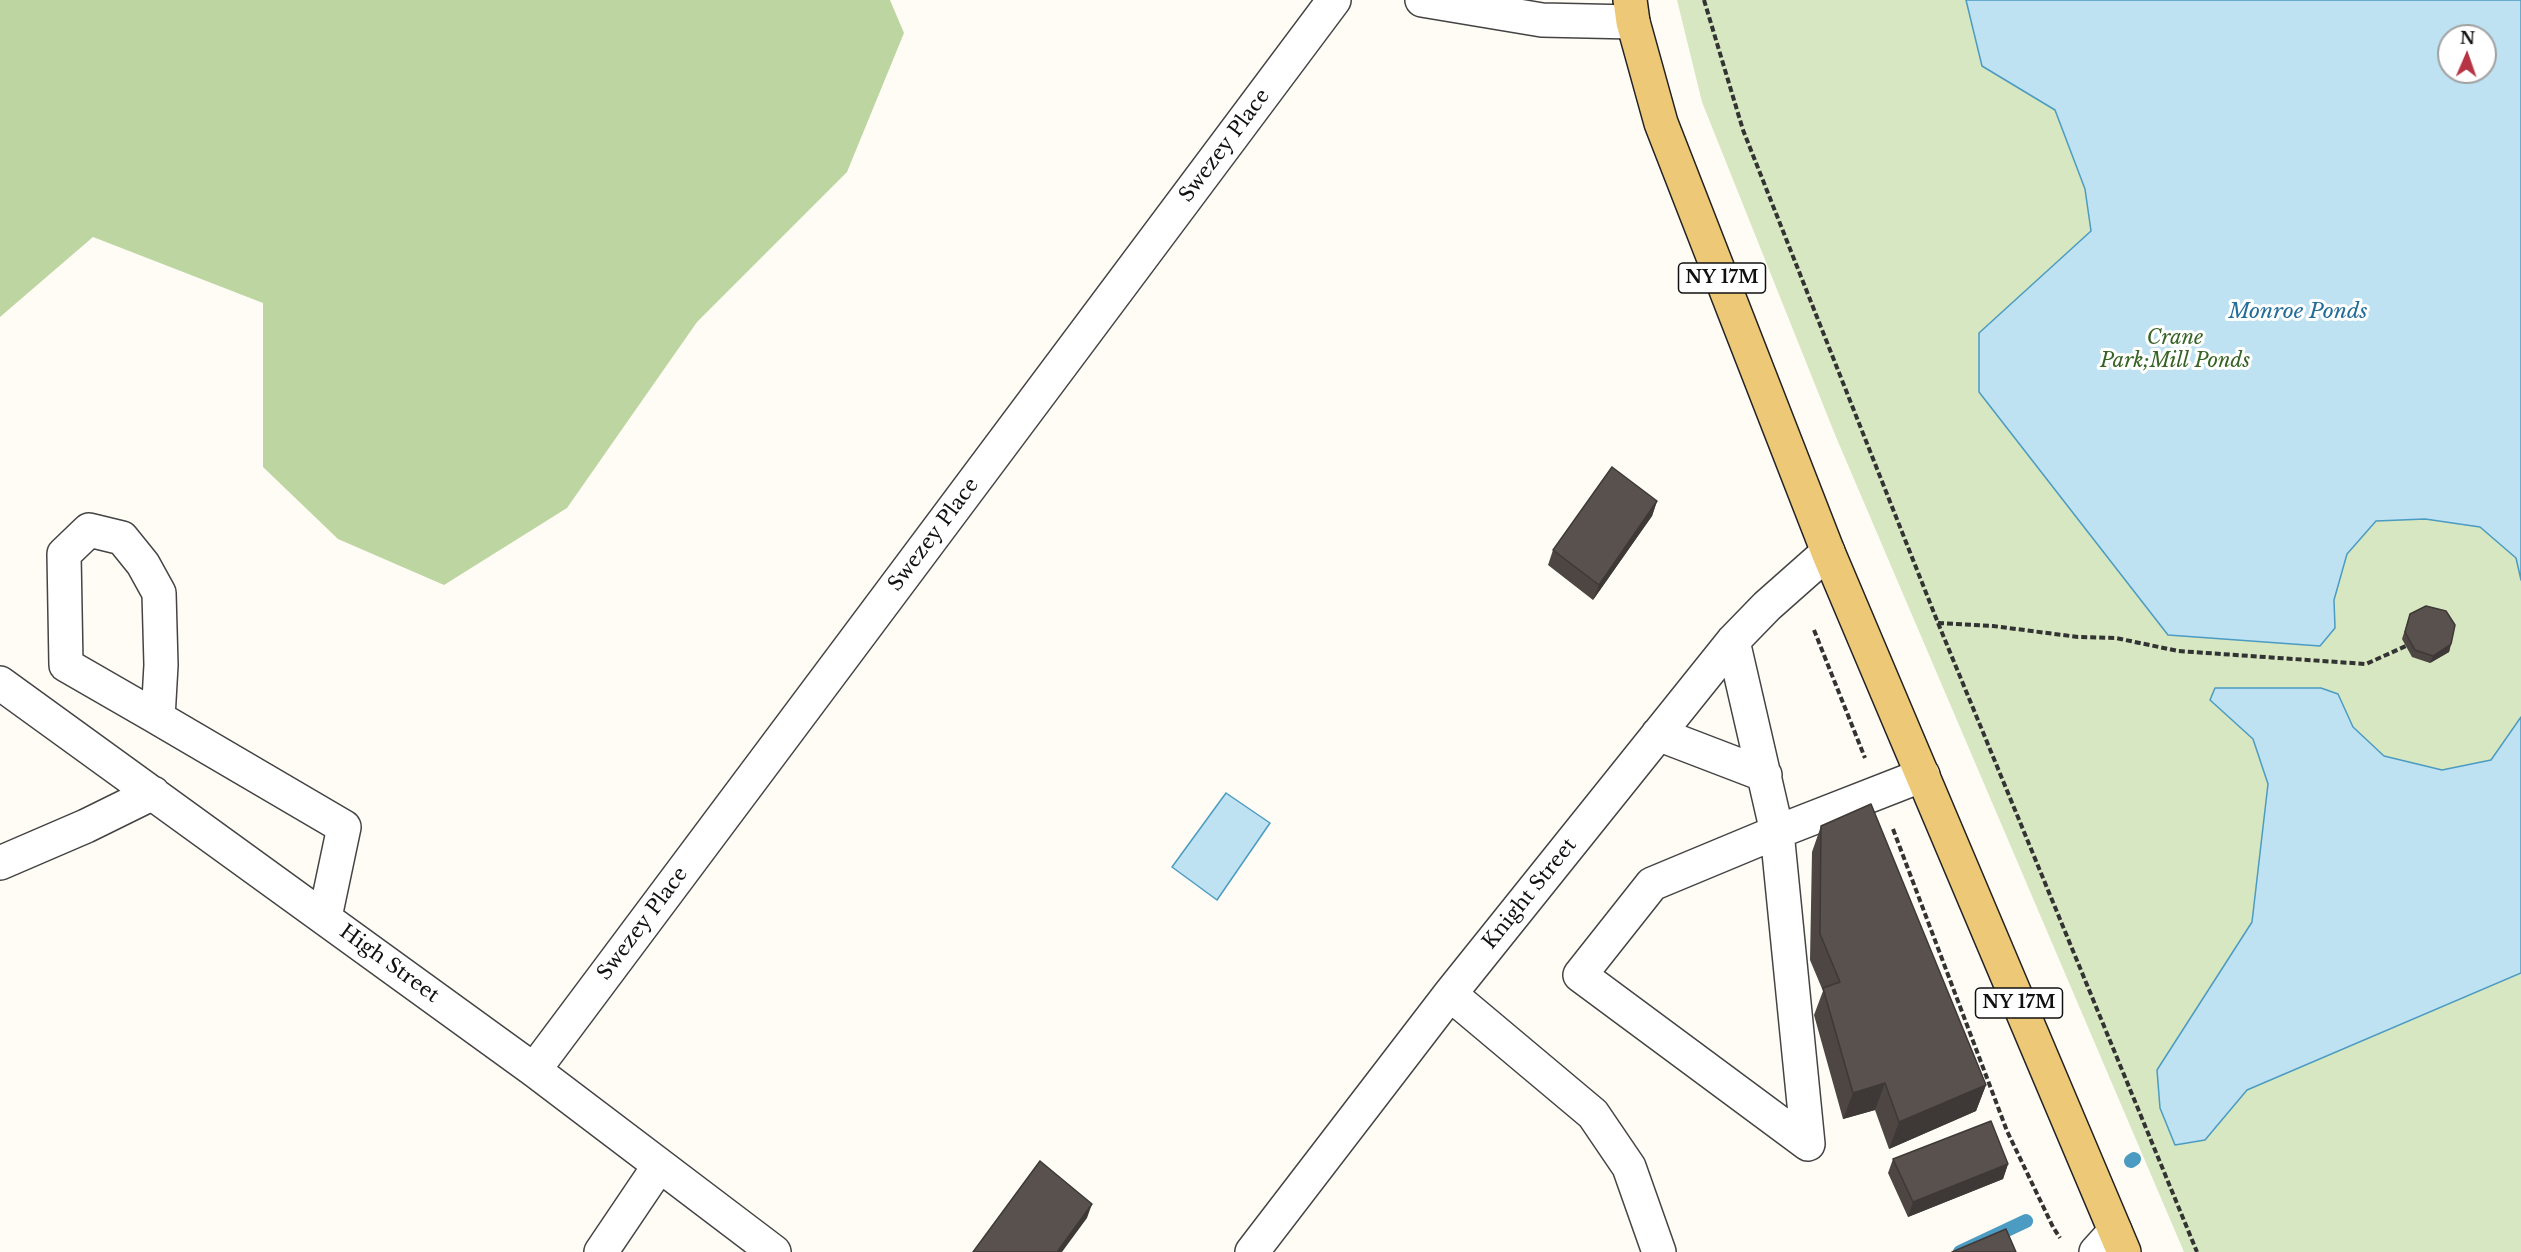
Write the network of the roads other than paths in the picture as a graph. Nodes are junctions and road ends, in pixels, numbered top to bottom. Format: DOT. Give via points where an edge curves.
graph roads {
  1 [pos="1334,0"];
  2 [pos="1422,0"];
  3 [pos="1631,11"];
  4 [pos="1828,552"];
  5 [pos="1734,641"];
  6 [pos="0,683"];
  7 [pos="158,718"];
  8 [pos="1658,734"];
  9 [pos="1765,775"];
  10 [pos="1923,775"];
  11 [pos="153,793"];
  12 [pos="1777,832"];
  13 [pos="0,863"];
  14 [pos="325,917"];
  15 [pos="1450,994"];
  16 [pos="534,1070"];
  17 [pos="659,1167"];
  18 [pos="2112,1245"];
  19 [pos="601,1252"];
  20 [pos="774,1252"];
  21 [pos="1252,1252"];
  22 [pos="1659,1252"];
  1 -- 16 [label="street, Swezey Place"];
  2 -- 3 [label="street" via="1542,20"];
  3 -- 4 [label="main road, NY 17M" via="1661,123"];
  4 -- 5 [label="street, Knight Street"];
  4 -- 10 [label="main road, NY 17M"];
  5 -- 8 [label="street, Knight Street"];
  5 -- 9 [label="street"];
  6 -- 11 [label="street, High Street"];
  7 -- 7 [label="street" via="66,665 64,554 88,530 122,538 159,593"];
  7 -- 14 [label="street" via="344,826"];
  8 -- 9 [label="street"];
  8 -- 15 [label="street, Knight Street"];
  9 -- 12 [label="street"];
  10 -- 12 [label="street"];
  10 -- 18 [label="main road, NY 17M"];
  11 -- 13 [label="street"];
  11 -- 14 [label="street, High Street"];
  12 -- 12 [label="street" via="1652,884 1580,975 1808,1144"];
  14 -- 16 [label="street, High Street"];
  15 -- 21 [label="street, Knight Street"];
  15 -- 22 [label="street" via="1593,1114 1629,1167"];
  16 -- 17 [label="street, High Street"];
  17 -- 19 [label="street"];
  17 -- 20 [label="street, High Street"];
}
